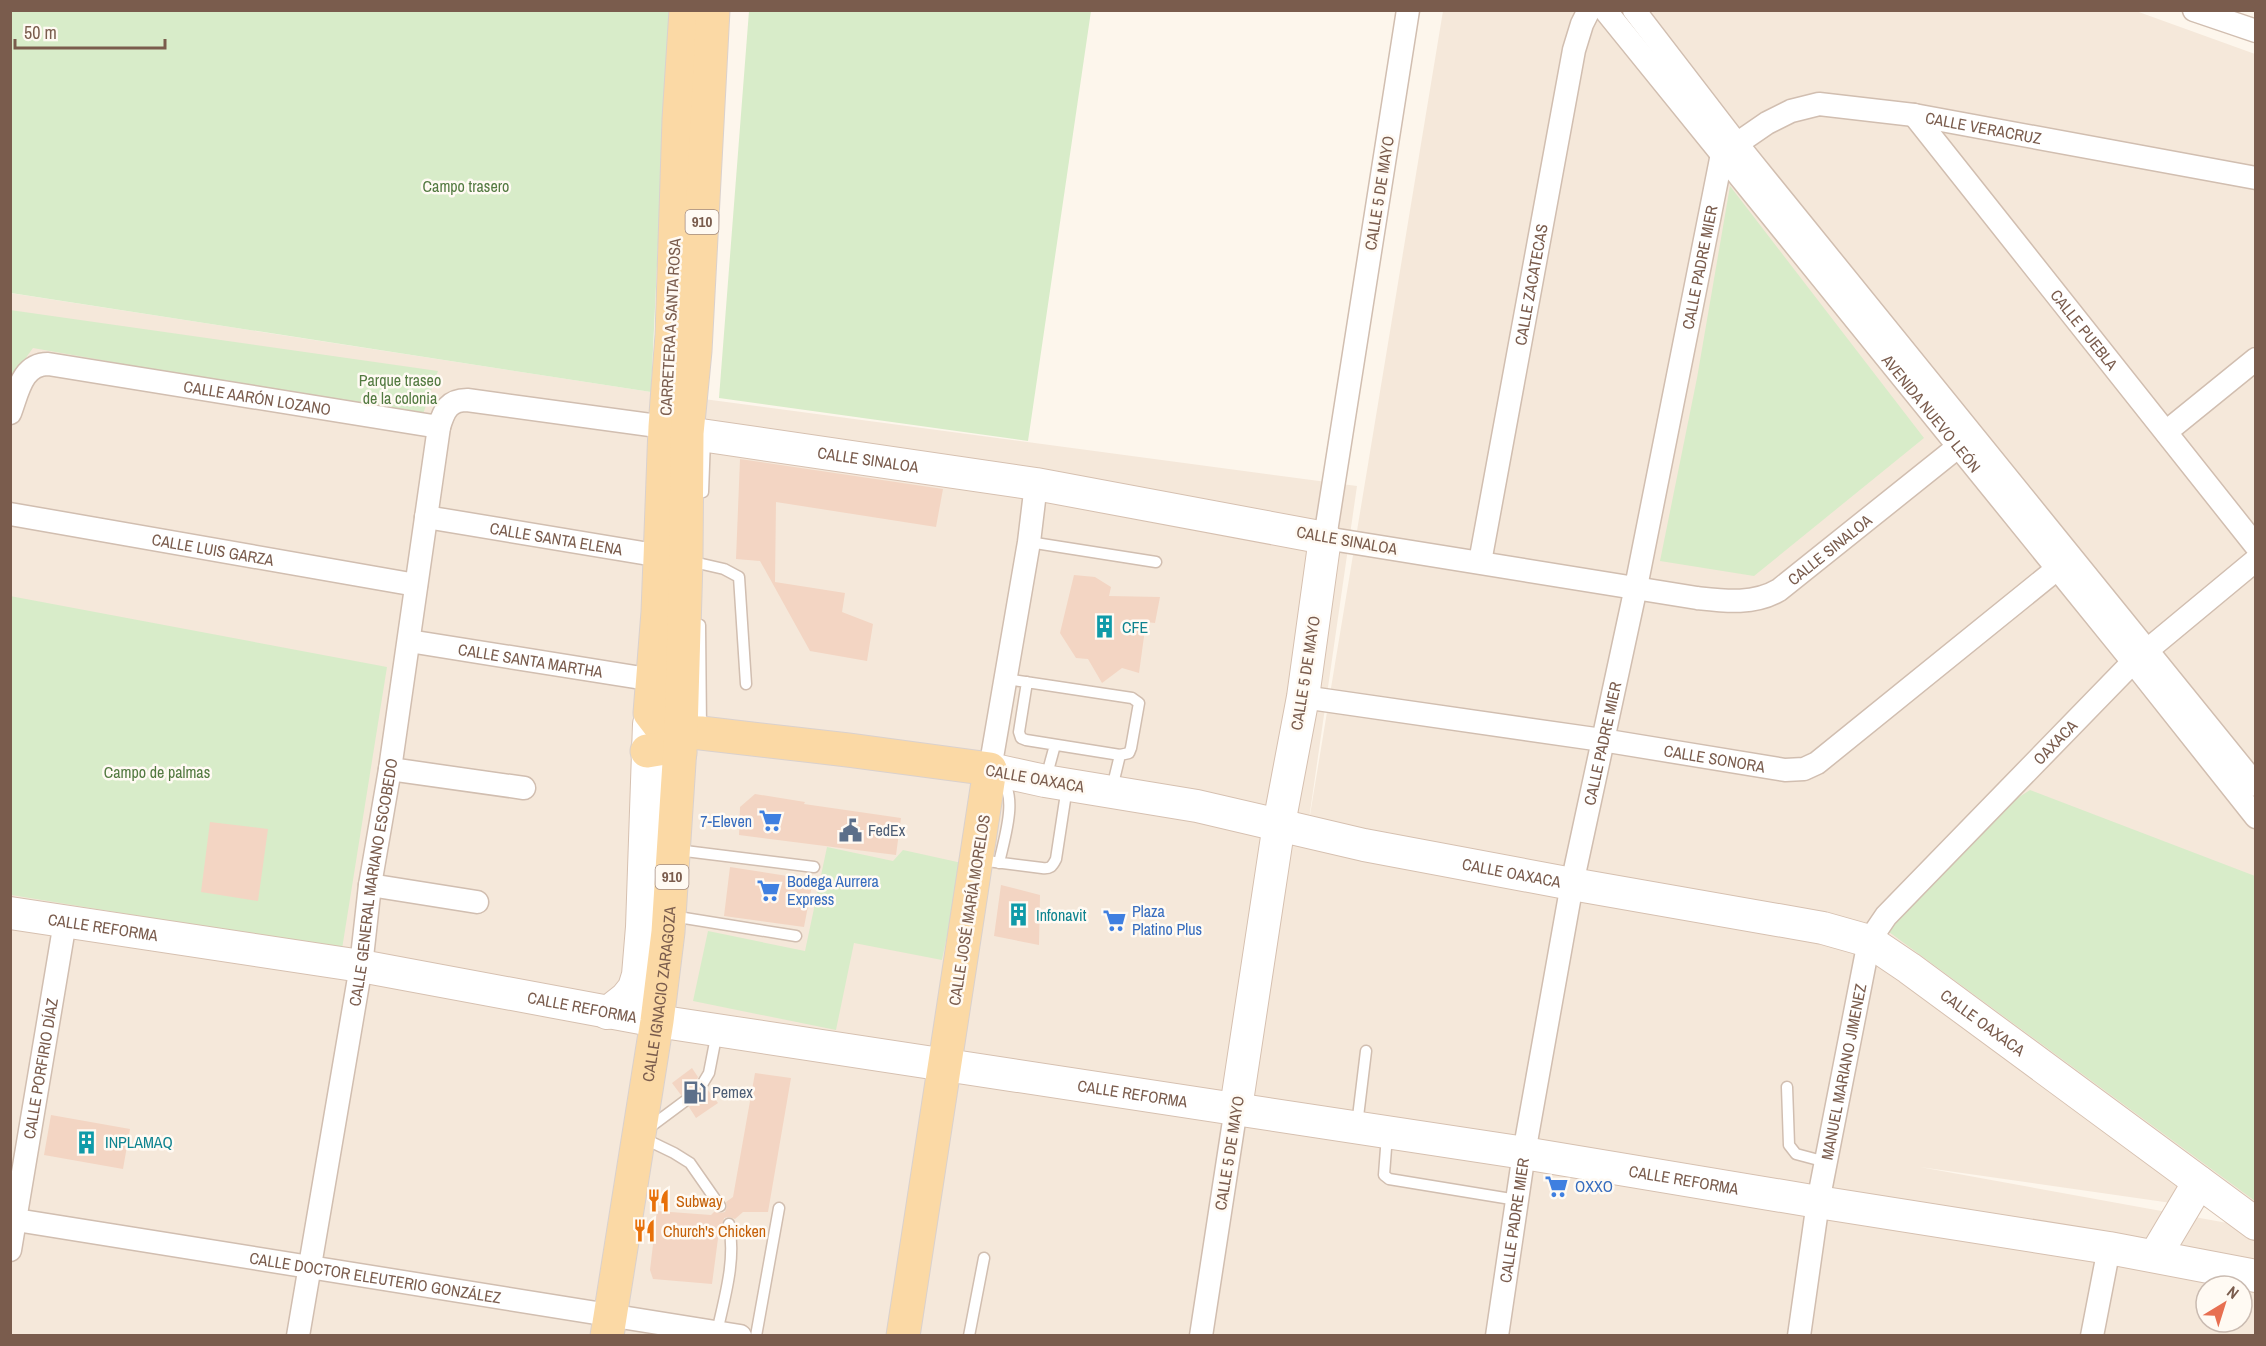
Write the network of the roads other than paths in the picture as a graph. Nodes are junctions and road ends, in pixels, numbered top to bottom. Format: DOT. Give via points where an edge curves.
graph roads {
  1 [pos="686,10"];
  2 [pos="713,10"];
  3 [pos="1408,10"];
  4 [pos="1589,10"];
  5 [pos="1605,10"];
  6 [pos="1634,10"];
  7 [pos="2194,10"];
  8 [pos="2256,31"];
  9 [pos="1914,115"];
  10 [pos="1729,149"];
  11 [pos="2256,178"];
  12 [pos="2256,359"];
  13 [pos="13,400"];
  14 [pos="439,427"];
  15 [pos="686,432"];
  16 [pos="2166,432"];
  17 [pos="1962,440"];
  18 [pos="1036,484"];
  19 [pos="702,505"];
  20 [pos="10,514"];
  21 [pos="426,517"];
  22 [pos="1287,530"];
  23 [pos="1325,538"];
  24 [pos="1029,542"];
  25 [pos="2256,546"];
  26 [pos="2256,560"];
  27 [pos="689,561"];
  28 [pos="1156,562"];
  29 [pos="1480,562"];
  30 [pos="2064,563"];
  31 [pos="1320,570"];
  32 [pos="416,585"];
  33 [pos="1636,586"];
  34 [pos="700,609"];
  35 [pos="409,641"];
  36 [pos="2140,656"];
  37 [pos="654,680"];
  38 [pos="1016,681"];
  39 [pos="746,684"];
  40 [pos="1303,696"];
  41 [pos="650,713"];
  42 [pos="687,739"];
  43 [pos="1602,740"];
  44 [pos="1055,745"];
  45 [pos="647,751"];
  46 [pos="2217,754"];
  47 [pos="1120,755"];
  48 [pos="390,769"];
  49 [pos="990,770"];
  50 [pos="1057,782"];
  51 [pos="2256,784"];
  52 [pos="524,788"];
  53 [pos="1112,791"];
  54 [pos="2256,818"];
  55 [pos="1279,825"];
  56 [pos="674,850"];
  57 [pos="988,861"];
  58 [pos="814,867"];
  59 [pos="1572,884"];
  60 [pos="370,885"];
  61 [pos="477,902"];
  62 [pos="10,913"];
  63 [pos="669,915"];
  64 [pos="64,922"];
  65 [pos="796,936"];
  66 [pos="1869,941"];
  67 [pos="361,966"];
  68 [pos="607,1013"];
  69 [pos="657,1022"];
  70 [pos="717,1031"];
  71 [pos="1366,1051"];
  72 [pos="944,1064"];
  73 [pos="703,1083"];
  74 [pos="1787,1087"];
  75 [pos="685,1101"];
  76 [pos="1236,1108"];
  77 [pos="1357,1127"];
  78 [pos="1388,1131"];
  79 [pos="638,1135"];
  80 [pos="1524,1152"];
  81 [pos="1826,1162"];
  82 [pos="2199,1182"];
  83 [pos="1517,1200"];
  84 [pos="1818,1202"];
  85 [pos="720,1206"];
  86 [pos="779,1208"];
  87 [pos="13,1219"];
  88 [pos="729,1224"];
  89 [pos="2256,1224"];
  90 [pos="2109,1248"];
  91 [pos="10,1250"];
  92 [pos="2155,1256"];
  93 [pos="984,1258"];
  94 [pos="309,1266"];
  95 [pos="2256,1276"];
  96 [pos="609,1325"];
  97 [pos="717,1332"];
  98 [pos="298,1335"];
  99 [pos="740,1335"];
  100 [pos="756,1335"];
  101 [pos="903,1335"];
  102 [pos="969,1335"];
  103 [pos="1201,1335"];
  104 [pos="1497,1335"];
  105 [pos="1799,1335"];
  106 [pos="2092,1335"];
  1 -- 15 [label="main road, CARRETERA A SANTA ROSA / 910" via="672,335"];
  2 -- 15 [label="main road, CARRETERA A SANTA ROSA / 910" via="695,351"];
  3 -- 23 [label="street, CALLE 5 DE MAYO"];
  4 -- 29 [label="street, CALLE ZACATECAS" via="1574,50"];
  5 -- 10 [label="street, AVENIDA NUEVO LEÓN"];
  6 -- 10 [label="street"];
  7 -- 8 [label="street"];
  9 -- 10 [label="street, CALLE VERACRUZ" via="1819,104 1791,111 1767,123"];
  9 -- 11 [label="street, CALLE VERACRUZ"];
  9 -- 16 [label="street, CALLE PUEBLA"];
  10 -- 17 [label="street, AVENIDA NUEVO LEÓN"];
  10 -- 33 [label="street, CALLE PADRE MIER"];
  12 -- 16 [label="street"];
  13 -- 14 [label="street, CALLE AARÓN LOZANO" via="32,366 48,364"];
  14 -- 15 [label="street" via="449,404 467,400"];
  14 -- 21 [label="street, CALLE GENERAL MARIANO ESCOBEDO"];
  15 -- 18 [label="street, CALLE SINALOA"];
  15 -- 19 [label="lane"];
  15 -- 27 [label="main road, 910"];
  16 -- 25 [label="street, CALLE PUEBLA"];
  17 -- 30 [label="street, AVENIDA NUEVO LEÓN"];
  17 -- 33 [label="street, CALLE SINALOA" via="1771,595 1724,601"];
  18 -- 22 [label="street, CALLE SINALOA"];
  18 -- 24 [label="street, CALLE JOSÉ MARÍA MORELOS"];
  20 -- 32 [label="street, CALLE LUIS GARZA"];
  21 -- 27 [label="street, CALLE SANTA ELENA"];
  21 -- 32 [label="street, CALLE GENERAL MARIANO ESCOBEDO"];
  22 -- 23 [label="street, CALLE SINALOA"];
  22 -- 31 [label="street" via="1311,546"];
  23 -- 29 [label="street, CALLE SINALOA"];
  23 -- 31 [label="street, CALLE 5 DE MAYO"];
  24 -- 28 [label="lane"];
  24 -- 38 [label="street, CALLE JOSÉ MARÍA MORELOS"];
  26 -- 36 [label="street, OAXACA"];
  27 -- 37 [label="main road, CALLE IGNACIO ZARAGOZA / 910"];
  27 -- 39 [label="lane" via="724,569 739,577"];
  27 -- 42 [label="main road, CALLE IGNACIO ZARAGOZA / 910"];
  29 -- 33 [label="street, CALLE SINALOA"];
  30 -- 36 [label="street, AVENIDA NUEVO LEÓN"];
  30 -- 43 [label="street, CALLE SONORA" via="1817,763 1804,769 1785,770"];
  31 -- 40 [label="street, CALLE 5 DE MAYO"];
  32 -- 35 [label="street, CALLE GENERAL MARIANO ESCOBEDO"];
  33 -- 43 [label="street, CALLE PADRE MIER"];
  34 -- 42 [label="lane"];
  35 -- 37 [label="street, CALLE SANTA MARTHA"];
  35 -- 48 [label="street, CALLE GENERAL MARIANO ESCOBEDO"];
  36 -- 46 [label="street, AVENIDA NUEVO LEÓN"];
  36 -- 66 [label="street, OAXACA" via="1886,916"];
  37 -- 41 [label="main road, CALLE IGNACIO ZARAGOZA / 910"];
  38 -- 44 [label="lane" via="1022,738"];
  38 -- 47 [label="lane" via="1136,700 1139,704 1131,748"];
  38 -- 49 [label="street, CALLE JOSÉ MARÍA MORELOS"];
  40 -- 43 [label="street, CALLE SONORA"];
  40 -- 55 [label="street, CALLE 5 DE MAYO"];
  41 -- 42 [label="main road" via="663,730"];
  41 -- 45 [label="street, CALLE IGNACIO ZARAGOZA / 910"];
  42 -- 45 [label="main road, CALLE OAXACA"];
  42 -- 49 [label="main road, CALLE OAXACA" via="848,750"];
  42 -- 56 [label="main road, CALLE IGNACIO ZARAGOZA / 910"];
  43 -- 59 [label="street, CALLE PADRE MIER"];
  44 -- 47 [label="lane"];
  44 -- 50 [label="lane"];
  45 -- 68 [label="street, CALLE IGNACIO ZARAGOZA / 910" via="638,975 626,998"];
  46 -- 51 [label="street"];
  46 -- 54 [label="street, AVENIDA NUEVO LEÓN"];
  47 -- 53 [label="lane"];
  48 -- 52 [label="street"];
  48 -- 60 [label="street, CALLE GENERAL MARIANO ESCOBEDO"];
  49 -- 50 [label="street, CALLE OAXACA"];
  49 -- 57 [label="main road, CALLE JOSÉ MARÍA MORELOS"];
  50 -- 53 [label="street, CALLE OAXACA"];
  50 -- 57 [label="lane" via="1053,866"];
  53 -- 55 [label="street, CALLE OAXACA"];
  55 -- 59 [label="street, CALLE OAXACA"];
  55 -- 76 [label="street, CALLE 5 DE MAYO"];
  56 -- 58 [label="lane"];
  56 -- 63 [label="main road, CALLE IGNACIO ZARAGOZA / 910"];
  57 -- 72 [label="main road, CALLE JOSÉ MARÍA MORELOS"];
  59 -- 66 [label="street, CALLE OAXACA" via="1823,928"];
  59 -- 80 [label="street, CALLE PADRE MIER"];
  60 -- 61 [label="street"];
  60 -- 67 [label="street, CALLE GENERAL MARIANO ESCOBEDO"];
  62 -- 64 [label="street, CALLE REFORMA"];
  63 -- 65 [label="lane"];
  63 -- 69 [label="main road, CALLE IGNACIO ZARAGOZA / 910"];
  64 -- 67 [label="street, CALLE REFORMA"];
  64 -- 87 [label="street, CALLE PORFIRIO DÍAZ"];
  66 -- 81 [label="street, MANUEL MARIANO JIMENEZ"];
  66 -- 82 [label="street, CALLE OAXACA"];
  67 -- 68 [label="street, CALLE REFORMA"];
  67 -- 94 [label="street, CALLE GENERAL MARIANO ESCOBEDO"];
  68 -- 69 [label="street, CALLE REFORMA"];
  69 -- 70 [label="street, CALLE REFORMA"];
  69 -- 79 [label="main road, CALLE IGNACIO ZARAGOZA"];
  70 -- 72 [label="street, CALLE REFORMA"];
  70 -- 73 [label="lane" via="709,1073"];
  71 -- 77 [label="lane"];
  72 -- 76 [label="street, CALLE REFORMA"];
  72 -- 101 [label="main road, CALLE JOSÉ MARÍA MORELOS"];
  74 -- 81 [label="lane" via="1789,1145 1796,1154"];
  75 -- 79 [label="lane"];
  76 -- 77 [label="street, CALLE REFORMA"];
  76 -- 103 [label="street, CALLE 5 DE MAYO"];
  77 -- 78 [label="street, CALLE REFORMA"];
  78 -- 80 [label="street, CALLE REFORMA"];
  78 -- 83 [label="lane" via="1384,1175 1389,1179"];
  79 -- 85 [label="lane" via="690,1163"];
  79 -- 96 [label="main road, CALLE IGNACIO ZARAGOZA"];
  80 -- 83 [label="street, CALLE PADRE MIER"];
  80 -- 84 [label="street, CALLE REFORMA"];
  81 -- 84 [label="street, MANUEL MARIANO JIMENEZ"];
  82 -- 89 [label="street, CALLE OAXACA"];
  82 -- 92 [label="street"];
  83 -- 104 [label="street, CALLE PADRE MIER"];
  84 -- 90 [label="street, CALLE REFORMA"];
  84 -- 105 [label="street, MANUEL MARIANO JIMENEZ"];
  86 -- 100 [label="lane"];
  87 -- 91 [label="street, CALLE PORFIRIO DÍAZ"];
  87 -- 94 [label="street, CALLE DOCTOR ELEUTERIO GONZÁLEZ"];
  88 -- 97 [label="lane" via="733,1244"];
  90 -- 92 [label="street, CALLE REFORMA"];
  90 -- 106 [label="street"];
  92 -- 95 [label="street, CALLE REFORMA"];
  93 -- 102 [label="lane"];
  94 -- 96 [label="street, CALLE DOCTOR ELEUTERIO GONZÁLEZ"];
  94 -- 98 [label="street, CALLE GENERAL MARIANO ESCOBEDO"];
  96 -- 97 [label="street, CALLE DOCTOR ELEUTERIO GONZÁLEZ"];
  97 -- 99 [label="street, CALLE DOCTOR ELEUTERIO GONZÁLEZ"];
}
